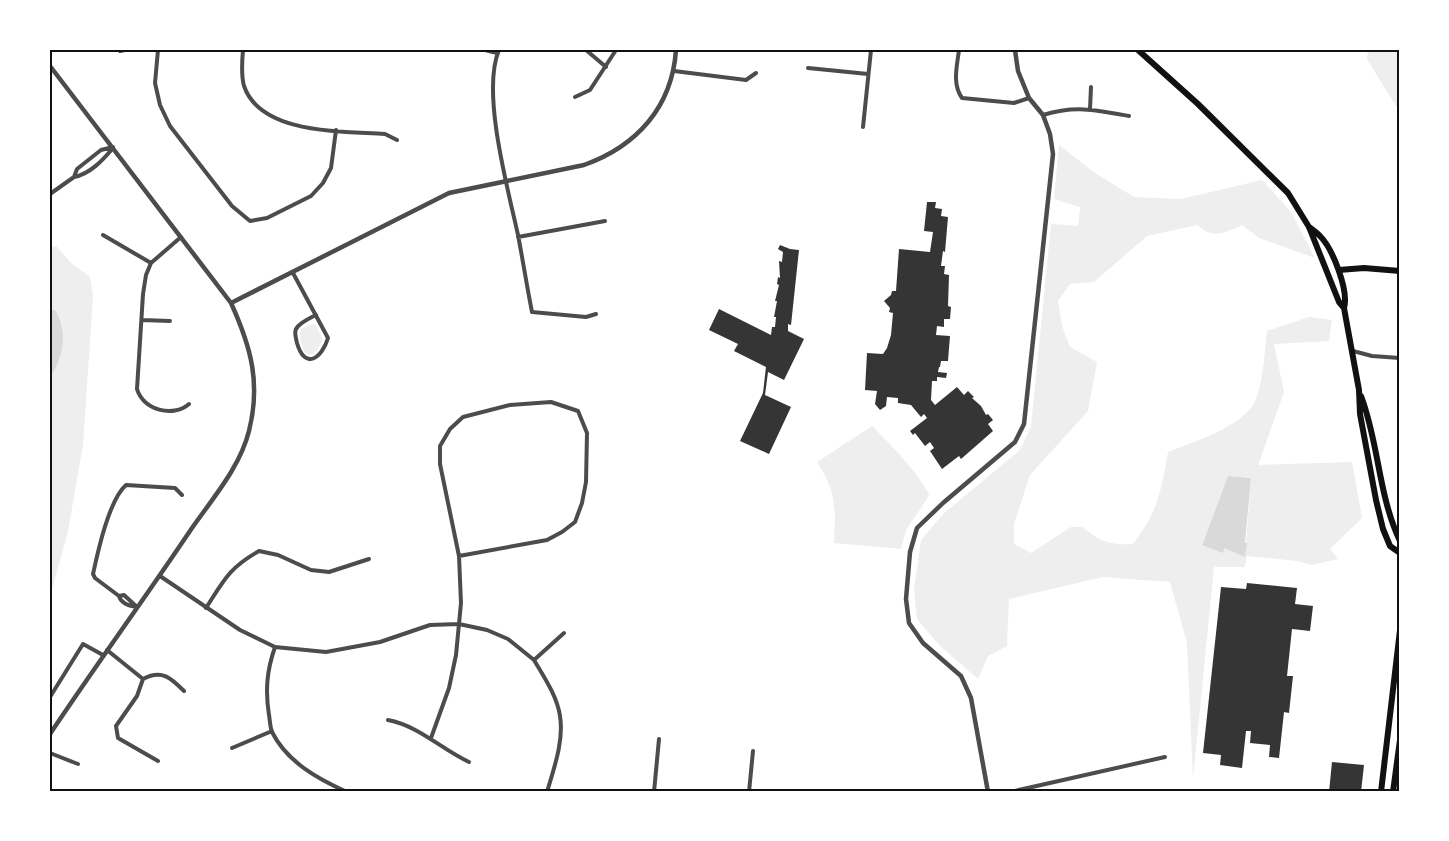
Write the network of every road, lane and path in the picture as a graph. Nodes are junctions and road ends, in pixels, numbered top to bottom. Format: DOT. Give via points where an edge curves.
graph roads {
  1 [pos="125,50"];
  2 [pos="158,50"];
  3 [pos="243,50"];
  4 [pos="485,50"];
  5 [pos="586,50"];
  6 [pos="616,50"];
  7 [pos="676,50"];
  8 [pos="871,50"];
  9 [pos="959,50"];
  10 [pos="1015,50"];
  11 [pos="1138,50"];
  12 [pos="120,51"];
  13 [pos="498,51"];
  14 [pos="50,66"];
  15 [pos="606,67"];
  16 [pos="808,68"];
  17 [pos="674,71"];
  18 [pos="756,73"];
  19 [pos="868,74"];
  20 [pos="1091,87"];
  21 [pos="575,97"];
  22 [pos="1029,98"];
  23 [pos="1090,109"];
  24 [pos="1044,115"];
  25 [pos="1129,116"];
  26 [pos="863,127"];
  27 [pos="336,130"];
  28 [pos="398,140"];
  29 [pos="113,147"];
  30 [pos="74,177"];
  31 [pos="506,180"];
  32 [pos="50,194"];
  33 [pos="605,222"];
  34 [pos="1309,227"];
  35 [pos="103,235"];
  36 [pos="181,237"];
  37 [pos="518,237"];
  38 [pos="1320,250"];
  39 [pos="151,263"];
  40 [pos="1339,270"];
  41 [pos="1400,271"];
  42 [pos="293,273"];
  43 [pos="231,303"];
  44 [pos="1344,308"];
  45 [pos="596,314"];
  46 [pos="316,315"];
  47 [pos="142,320"];
  48 [pos="170,321"];
  49 [pos="1352,351"];
  50 [pos="1400,358"];
  51 [pos="1359,390"];
  52 [pos="189,404"];
  53 [pos="182,495"];
  54 [pos="1400,541"];
  55 [pos="1400,553"];
  56 [pos="459,556"];
  57 [pos="369,559"];
  58 [pos="160,576"];
  59 [pos="137,608"];
  60 [pos="206,608"];
  61 [pos="459,624"];
  62 [pos="1400,630"];
  63 [pos="564,633"];
  64 [pos="275,647"];
  65 [pos="107,650"];
  66 [pos="103,655"];
  67 [pos="534,660"];
  68 [pos="143,679"];
  69 [pos="184,692"];
  70 [pos="50,697"];
  71 [pos="388,720"];
  72 [pos="272,731"];
  73 [pos="50,734"];
  74 [pos="431,738"];
  75 [pos="659,739"];
  76 [pos="1400,740"];
  77 [pos="232,748"];
  78 [pos="753,751"];
  79 [pos="50,753"];
  80 [pos="1165,757"];
  81 [pos="158,761"];
  82 [pos="469,762"];
  83 [pos="78,764"];
  84 [pos="347,792"];
  85 [pos="547,792"];
  86 [pos="654,792"];
  87 [pos="749,792"];
  88 [pos="987,792"];
  89 [pos="1010,792"];
  90 [pos="1381,792"];
  91 [pos="1393,792"];
  1 -- 12 [label="street"];
  2 -- 27 [label="street" via="155,83 170,126 232,206 250,221 267,218 317,190 331,168"];
  3 -- 27 [label="street" via="244,87 269,117 288,124"];
  4 -- 13 [label="street"];
  5 -- 15 [label="street"];
  6 -- 15 [label="street"];
  7 -- 17 [label="street"];
  8 -- 19 [label="street"];
  9 -- 22 [label="street" via="957,91 962,98 1014,103"];
  10 -- 22 [label="street"];
  11 -- 34 [label="main road" via="1267,171 1288,193"];
  13 -- 31 [label="street" via="493,98"];
  14 -- 29 [label="street"];
  15 -- 21 [label="street" via="590,90"];
  16 -- 19 [label="street"];
  17 -- 18 [label="street" via="746,80"];
  17 -- 31 [label="street" via="660,108 627,143 605,158"];
  19 -- 26 [label="street"];
  20 -- 23 [label="street"];
  22 -- 24 [label="street"];
  23 -- 24 [label="street" via="1062,109"];
  23 -- 25 [label="street"];
  24 -- 88 [label="street" via="1053,154 1024,424 1014,442 917,528 910,552 906,599 909,623 923,643 961,676 971,698"];
  27 -- 28 [label="street" via="385,134"];
  29 -- 30 [label="street" via="83,176"];
  29 -- 30 [label="street" via="101,150 77,169"];
  29 -- 36 [label="street"];
  30 -- 32 [label="street"];
  31 -- 37 [label="street"];
  31 -- 42 [label="street" via="449,193"];
  33 -- 37 [label="street"];
  34 -- 38 [label="main road"];
  34 -- 40 [label="main road" via="1322,237"];
  35 -- 39 [label="street"];
  36 -- 39 [label="street"];
  36 -- 43 [label="street"];
  37 -- 45 [label="street" via="532,312 586,317"];
  38 -- 40 [label="main road"];
  38 -- 44 [label="main road"];
  39 -- 47 [label="street" via="146,275"];
  40 -- 41 [label="main road"];
  40 -- 44 [label="main road" via="1346,300"];
  42 -- 43 [label="street"];
  42 -- 46 [label="street"];
  43 -- 58 [label="street" via="252,359 255,397 249,431 239,457"];
  44 -- 49 [label="main road"];
  46 -- 46 [label="street" via="328,338 311,360 300,355 295,331"];
  47 -- 48 [label="street"];
  47 -- 52 [label="street" via="137,389 141,399 156,408 180,411"];
  49 -- 50 [label="street"];
  49 -- 51 [label="main road"];
  51 -- 54 [label="main road" via="1370,420 1392,524"];
  51 -- 55 [label="main road" via="1360,414 1383,529 1390,546"];
  53 -- 59 [label="street" via="175,488 126,485 101,539 95,578 128,606"];
  56 -- 56 [label="street" via="547,540 575,522 586,482 587,433 578,411 550,402 510,405 463,417 450,429 440,446 440,464"];
  56 -- 61 [label="street"];
  57 -- 60 [label="street" via="329,572 311,570 259,551 229,573"];
  58 -- 59 [label="street"];
  58 -- 60 [label="street"];
  59 -- 65 [label="street"];
  60 -- 64 [label="street"];
  61 -- 64 [label="street" via="430,626 380,642 326,652"];
  61 -- 67 [label="street" via="507,639"];
  61 -- 74 [label="street" via="449,688"];
  62 -- 90 [label="main road"];
  63 -- 67 [label="street"];
  64 -- 72 [label="street" via="266,688"];
  65 -- 66 [label="street"];
  65 -- 68 [label="street"];
  66 -- 70 [label="street" via="83,644"];
  66 -- 73 [label="street"];
  67 -- 85 [label="street" via="560,717 559,746"];
  68 -- 69 [label="street" via="160,675 171,679"];
  68 -- 81 [label="street" via="137,696 116,726 117,738"];
  71 -- 74 [label="street"];
  72 -- 77 [label="street"];
  72 -- 84 [label="street" via="300,765"];
  74 -- 82 [label="street"];
  75 -- 86 [label="street"];
  76 -- 91 [label="main road"];
  78 -- 87 [label="street"];
  79 -- 83 [label="street"];
  80 -- 89 [label="street"];
}
